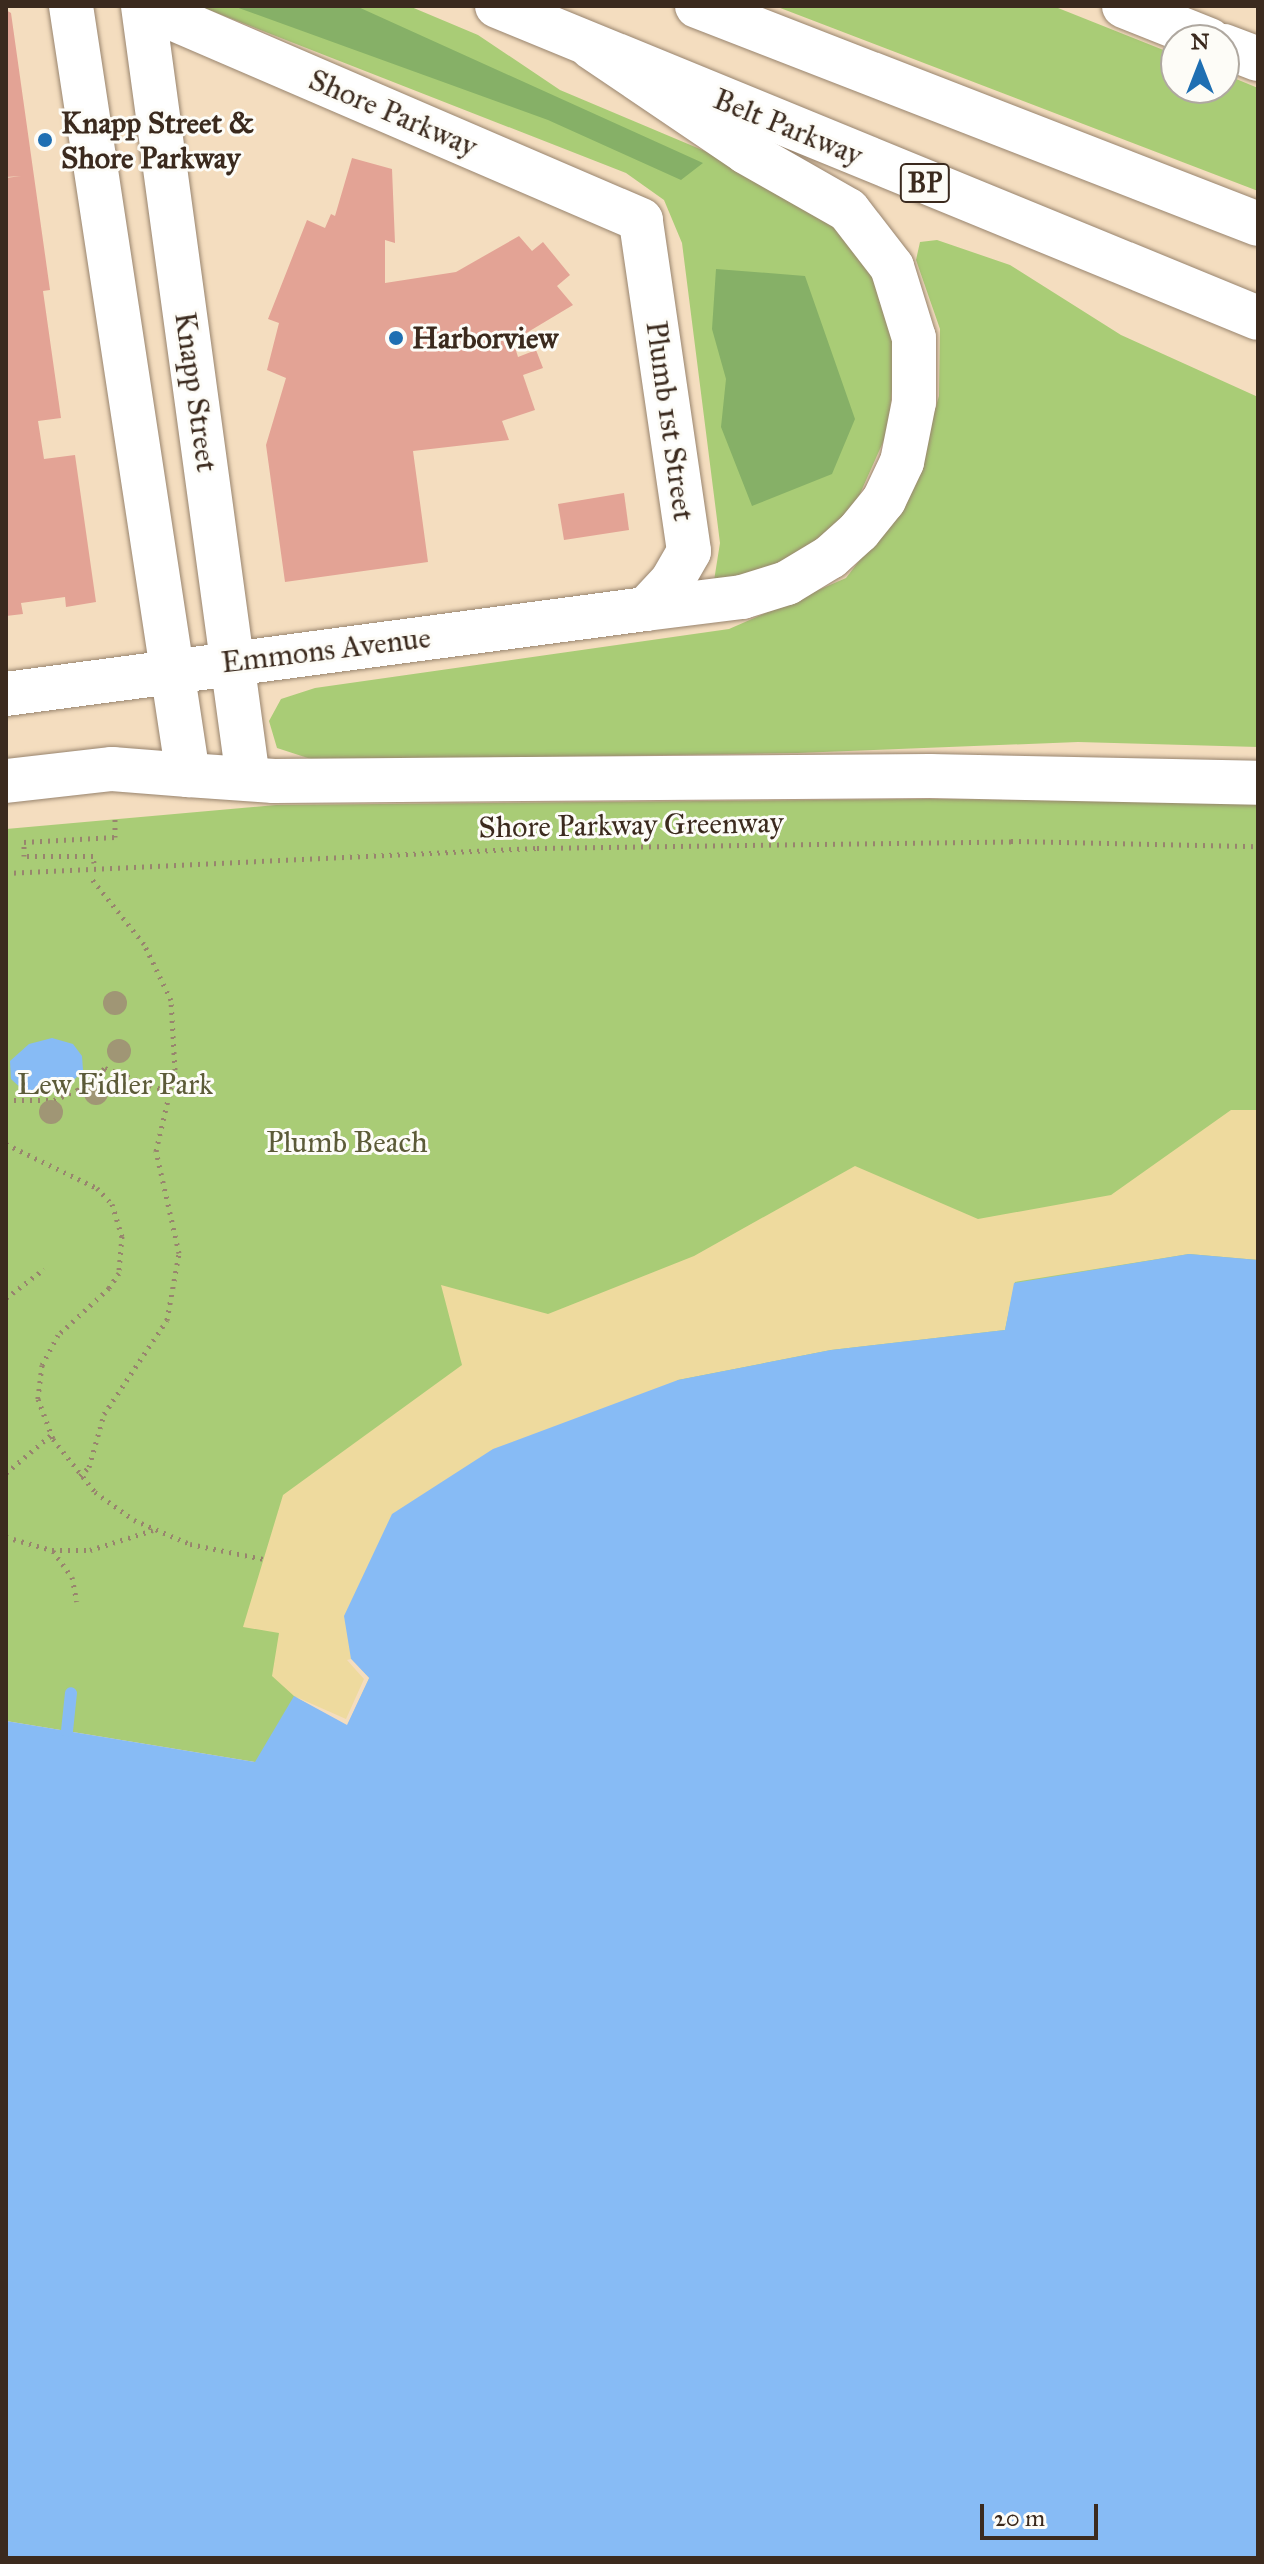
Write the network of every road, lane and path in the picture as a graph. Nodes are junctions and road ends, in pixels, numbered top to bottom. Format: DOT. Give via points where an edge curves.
graph roads {
  1 [pos="71,6"];
  2 [pos="144,6"];
  3 [pos="497,6"];
  4 [pos="697,6"];
  5 [pos="1124,6"];
  6 [pos="1169,24"];
  7 [pos="591,47"];
  8 [pos="641,220"];
  9 [pos="1258,224"];
  10 [pos="1258,318"];
  11 [pos="646,609"];
  12 [pos="231,662"];
  13 [pos="171,670"];
  14 [pos="6,694"];
  15 [pos="188,775"];
  16 [pos="248,779"];
  17 [pos="6,781"];
  18 [pos="1258,783"];
  19 [pos="115,816"];
  20 [pos="1258,846"];
  21 [pos="94,863"];
  22 [pos="6,873"];
  23 [pos="92,879"];
  24 [pos="171,1093"];
  25 [pos="6,1100"];
  26 [pos="6,1144"];
  27 [pos="44,1269"];
  28 [pos="6,1298"];
  29 [pos="51,1435"];
  30 [pos="6,1473"];
  31 [pos="80,1476"];
  32 [pos="154,1530"];
  33 [pos="6,1537"];
  34 [pos="52,1550"];
  35 [pos="264,1559"];
  36 [pos="77,1602"];
  1 -- 13 [label="main road"];
  2 -- 8 [label="main road, Shore Parkway"];
  2 -- 12 [label="main road, Knapp Street"];
  3 -- 7 [label="main road, Belt Parkway / BP"];
  4 -- 9 [label="main road"];
  5 -- 6 [label="main road"];
  7 -- 10 [label="main road, Belt Parkway / BP"];
  7 -- 11 [label="main road, Emmons Avenue" via="746,152 848,210 892,267 914,338 914,402 902,462 884,500 859,531 830,557 787,583 742,597"];
  8 -- 11 [label="main road, Plumb 1st Street" via="689,551 672,581"];
  11 -- 12 [label="main road, Emmons Avenue"];
  12 -- 13 [label="main road, Emmons Avenue"];
  12 -- 16 [label="main road, Knapp Street"];
  13 -- 14 [label="main road, Emmons Avenue"];
  13 -- 15 [label="main road"];
  15 -- 16 [label="main road"];
  15 -- 17 [label="main road" via="112,769"];
  16 -- 18 [label="main road" via="930,776"];
  19 -- 21 [label="path" via="115,837 24,842 24,856 93,856"];
  20 -- 22 [label="path, Shore Parkway Greenway" via="1011,841 553,848"];
  23 -- 24 [label="path" via="144,944 171,1000 176,1032"];
  24 -- 25 [label="path" via="105,1068 78,1090 54,1100"];
  24 -- 31 [label="path" via="156,1151 178,1236 174,1304 104,1414 89,1467"];
  26 -- 29 [label="path" via="97,1188 112,1204 122,1236 119,1273 58,1335 42,1365 38,1399"];
  27 -- 28 [label="path"];
  29 -- 30 [label="path"];
  29 -- 31 [label="path"];
  31 -- 32 [label="path" via="113,1508"];
  32 -- 34 [label="path" via="90,1550"];
  32 -- 35 [label="path" via="190,1544"];
  33 -- 34 [label="path"];
  34 -- 36 [label="path" via="72,1577"];
}
